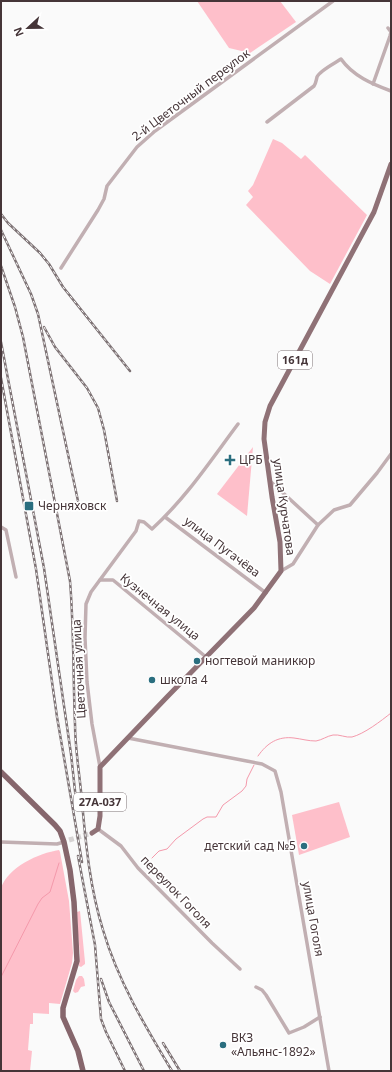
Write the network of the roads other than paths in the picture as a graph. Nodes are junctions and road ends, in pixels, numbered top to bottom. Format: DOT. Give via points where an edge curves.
graph roads {
  1 [pos="333,1"];
  2 [pos="388,28"];
  3 [pos="373,84"];
  4 [pos="391,91"];
  5 [pos="267,122"];
  6 [pos="391,164"];
  7 [pos="61,268"];
  8 [pos="238,424"];
  9 [pos="391,454"];
  10 [pos="270,481"];
  11 [pos="165,517"];
  12 [pos="318,525"];
  13 [pos="1,527"];
  14 [pos="281,571"];
  15 [pos="16,577"];
  16 [pos="100,580"];
  17 [pos="266,593"];
  18 [pos="206,657"];
  19 [pos="128,738"];
  20 [pos="100,767"];
  21 [pos="1,772"];
  22 [pos="98,829"];
  23 [pos="92,833"];
  24 [pos="67,841"];
  25 [pos="1,842"];
  26 [pos="240,969"];
  27 [pos="256,987"];
  28 [pos="320,1017"];
  29 [pos="83,1071"];
  30 [pos="329,1071"];
  1 -- 7 [label="street, 2-й Цветочный переулок" via="155,131 137,147 107,186 98,210"];
  2 -- 3 [label="street" via="390,36"];
  3 -- 4 [label="street"];
  3 -- 5 [label="street" via="356,75 341,59 321,72 314,86"];
  6 -- 10 [label="main road, улица Курчатова / 161д" via="374,212 270,406 265,422 264,439"];
  8 -- 11 [label="street, Цветочная улица" via="193,485"];
  9 -- 12 [label="street" via="350,505 334,510"];
  10 -- 12 [label="street"];
  10 -- 14 [label="main road, улица Курчатова / 161д" via="280,542"];
  11 -- 16 [label="street, Цветочная улица" via="152,529 139,521 136,531"];
  11 -- 17 [label="street, улица Пугачёва"];
  12 -- 14 [label="street" via="293,564"];
  13 -- 15 [label="street" via="6,530"];
  14 -- 17 [label="main road, улица Курчатова"];
  16 -- 18 [label="street, Кузнечная улица" via="113,580"];
  16 -- 20 [label="street, Цветочная улица" via="86,604 85,638 87,682"];
  17 -- 18 [label="main road, улица Курчатова"];
  18 -- 19 [label="main road, улица Курчатова"];
  19 -- 20 [label="main road, улица Курчатова"];
  19 -- 28 [label="street, улица Гоголя" via="262,764 275,771 281,792"];
  20 -- 22 [label="main road, 27А-037"];
  21 -- 24 [label="highway" via="55,825"];
  22 -- 23 [label="main road, 27А-037"];
  22 -- 26 [label="street, переулок Гоголя" via="121,846 138,868"];
  24 -- 25 [label="street" via="57,844"];
  24 -- 29 [label="highway" via="77,960 63,1008 63,1017 78,1051"];
  27 -- 28 [label="street" via="266,995 290,1033"];
  28 -- 30 [label="street, улица Гоголя"];
}
